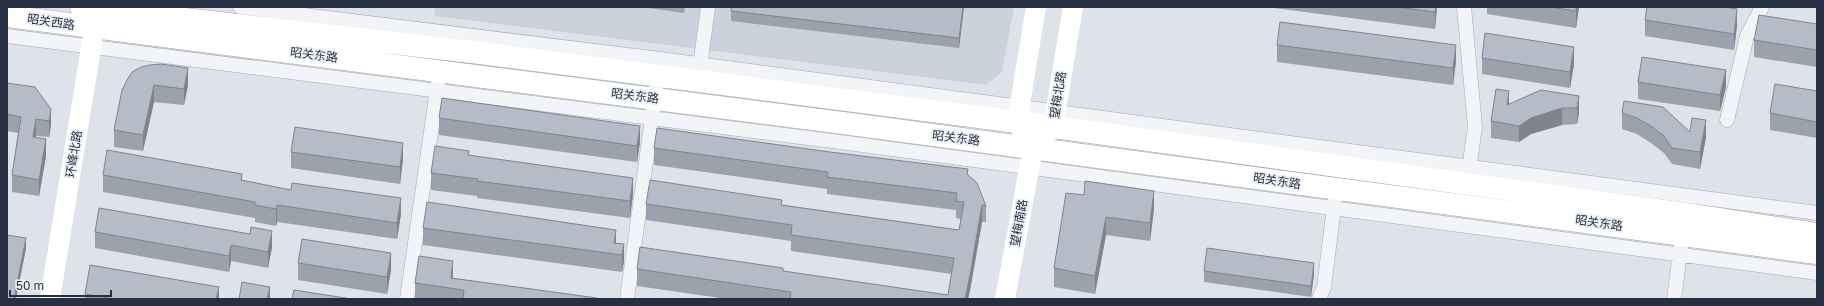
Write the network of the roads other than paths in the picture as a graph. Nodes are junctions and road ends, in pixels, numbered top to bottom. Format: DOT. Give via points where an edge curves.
graph roads {
  1 [pos="240,7"];
  2 [pos="708,7"];
  3 [pos="1036,7"];
  4 [pos="1073,7"];
  5 [pos="1464,7"];
  6 [pos="1762,7"];
  7 [pos="7,16"];
  8 [pos="94,18"];
  9 [pos="7,36"];
  10 [pos="444,40"];
  11 [pos="659,68"];
  12 [pos="699,73"];
  13 [pos="438,81"];
  14 [pos="848,92"];
  15 [pos="653,108"];
  16 [pos="1018,114"];
  17 [pos="1054,120"];
  18 [pos="1727,120"];
  19 [pos="842,133"];
  20 [pos="1031,158"];
  21 [pos="1339,167"];
  22 [pos="1468,176"];
  23 [pos="1335,198"];
  24 [pos="1817,213"];
  25 [pos="1817,234"];
  26 [pos="1683,235"];
  27 [pos="1817,253"];
  28 [pos="1817,273"];
  29 [pos="50,299"];
  30 [pos="407,299"];
  31 [pos="627,299"];
  32 [pos="1005,299"];
  33 [pos="1319,299"];
  34 [pos="1674,299"];
  1 -- 10 [label="street"];
  2 -- 12 [label="street"];
  3 -- 16 [label="main road"];
  4 -- 17 [label="main road, 望梅北路"];
  5 -- 22 [label="street" via="1475,127"];
  6 -- 18 [label="street" via="1747,36"];
  7 -- 8 [label="main road, 昭关西路"];
  8 -- 9 [label="street"];
  8 -- 10 [label="main road, 昭关东路"];
  8 -- 13 [label="main road, 昭关东路"];
  8 -- 29 [label="main road, 环峰北路"];
  10 -- 11 [label="main road, 昭关东路"];
  10 -- 13 [label="street"];
  11 -- 12 [label="main road, 昭关东路"];
  11 -- 15 [label="street"];
  12 -- 14 [label="main road, 昭关东路"];
  13 -- 15 [label="main road, 昭关东路"];
  13 -- 30 [label="street"];
  14 -- 16 [label="main road, 昭关东路"];
  14 -- 19 [label="street"];
  15 -- 19 [label="main road, 昭关东路"];
  15 -- 31 [label="street"];
  16 -- 17 [label="main road, 昭关东路"];
  16 -- 20 [label="main road"];
  17 -- 20 [label="main road, 望梅北路"];
  17 -- 21 [label="main road, 昭关东路"];
  17 -- 22 [label="street"];
  19 -- 20 [label="main road, 昭关东路"];
  20 -- 23 [label="main road, 昭关东路"];
  20 -- 32 [label="main road, 望梅南路"];
  21 -- 22 [label="main road, 昭关东路"];
  21 -- 23 [label="street"];
  22 -- 24 [label="street"];
  22 -- 26 [label="main road, 昭关东路"];
  23 -- 26 [label="main road, 昭关东路"];
  23 -- 33 [label="street" via="1324,287"];
  25 -- 26 [label="main road, 昭关东路"];
  26 -- 27 [label="main road, 昭关东路"];
  26 -- 28 [label="street"];
  26 -- 34 [label="street"];
}
